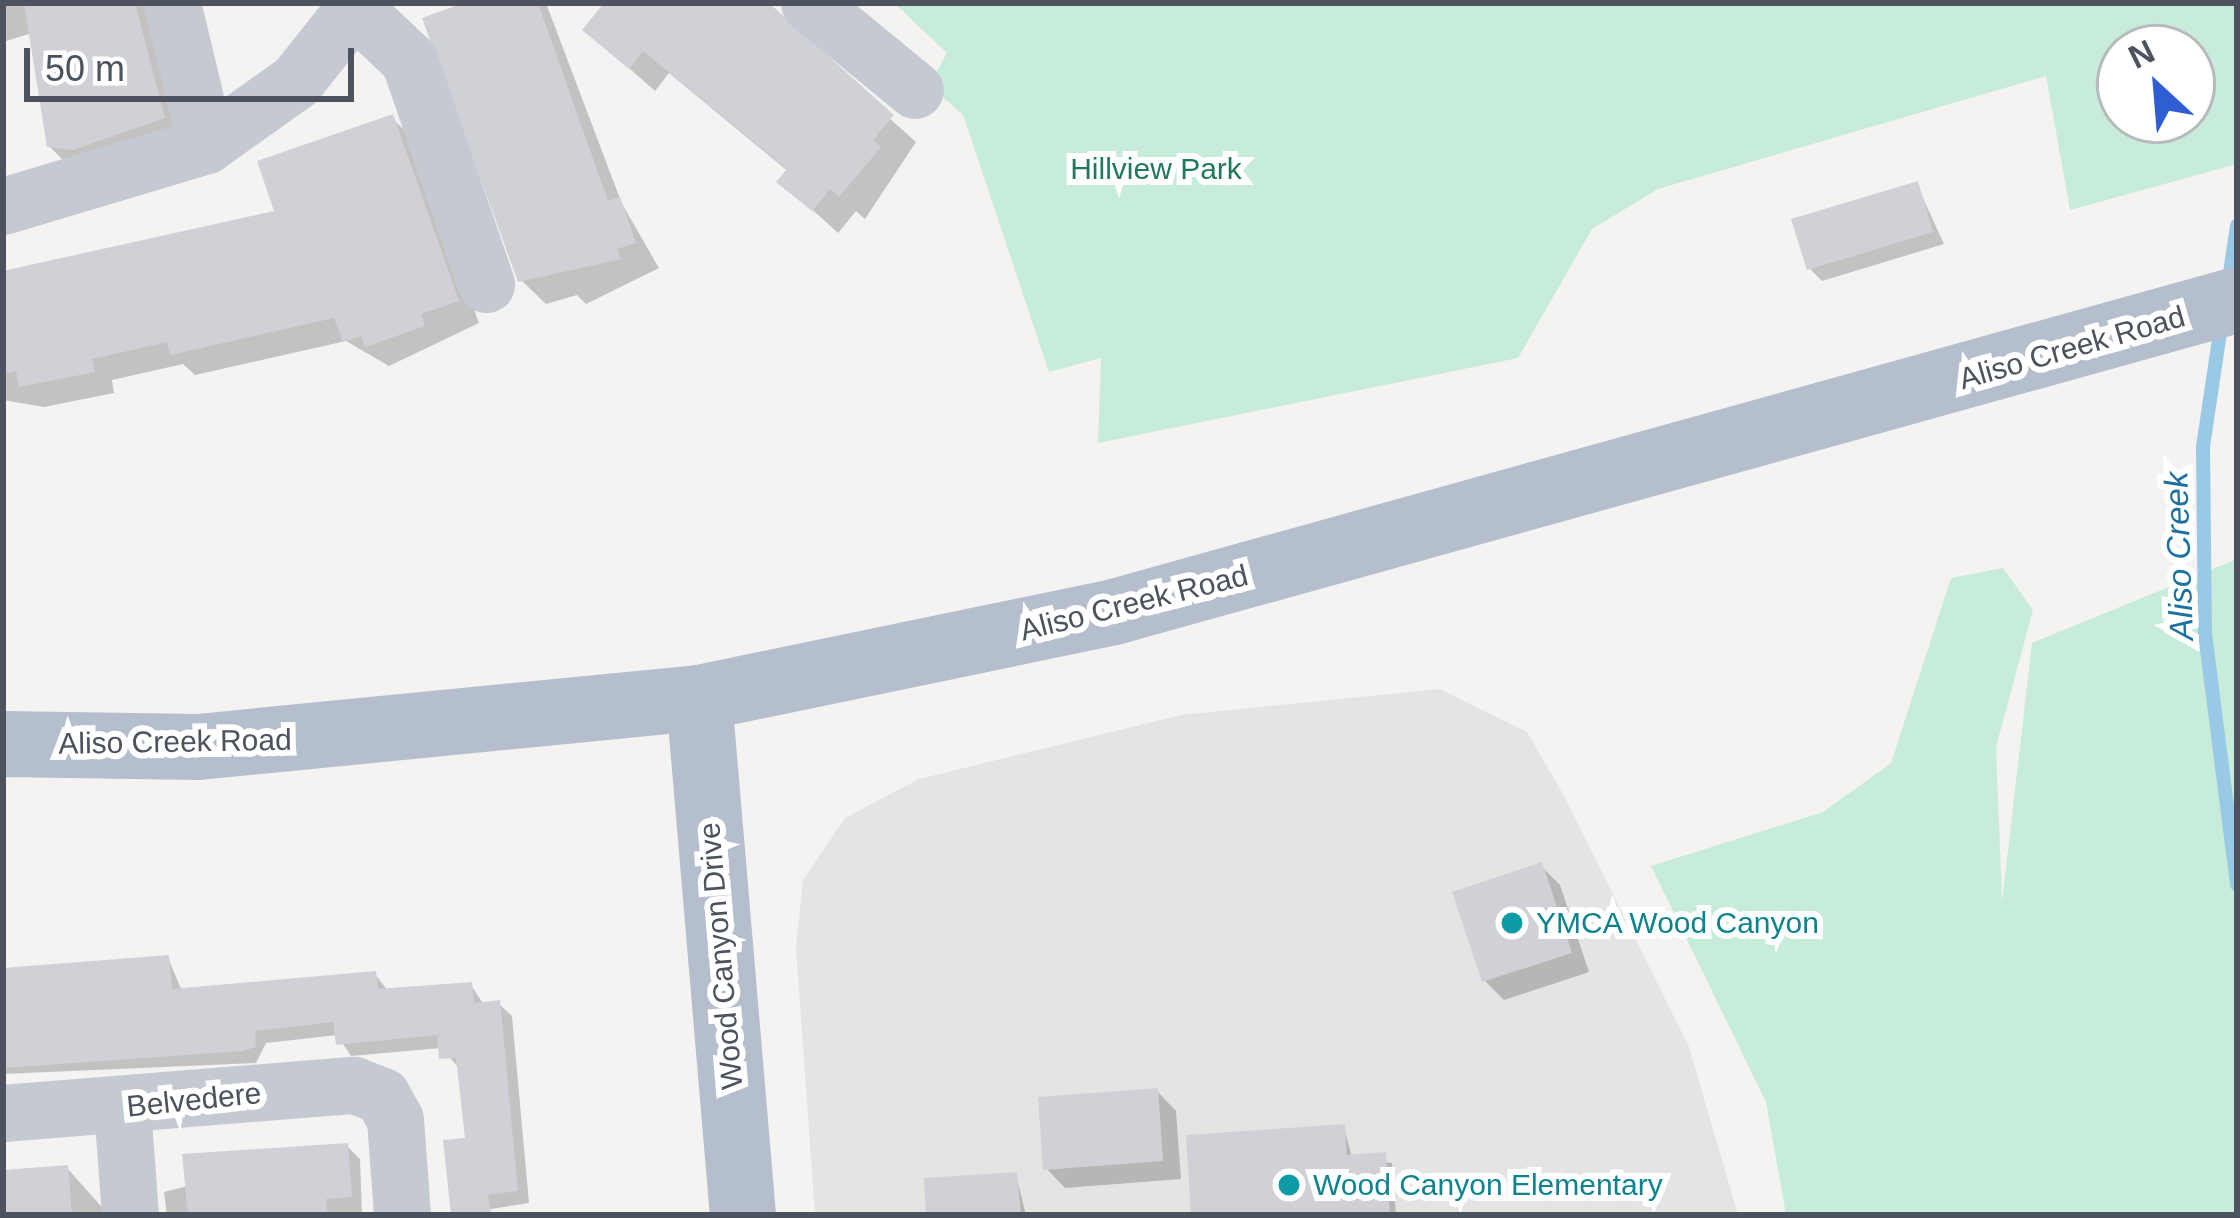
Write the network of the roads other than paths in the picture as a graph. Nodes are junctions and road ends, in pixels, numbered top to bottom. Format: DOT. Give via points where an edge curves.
graph roads {
  1 [pos="172,3"];
  2 [pos="356,5"];
  3 [pos="831,10"];
  4 [pos="915,90"];
  5 [pos="206,145"];
  6 [pos="3,206"];
  7 [pos="486,284"];
  8 [pos="2237,300"];
  9 [pos="700,698"];
  10 [pos="3,744"];
  11 [pos="122,1108"];
  12 [pos="3,1113"];
  13 [pos="130,1215"];
  14 [pos="402,1215"];
  15 [pos="743,1215"];
  1 -- 5 [label="street"];
  2 -- 5 [label="street" via="296,81"];
  2 -- 7 [label="street" via="409,60"];
  3 -- 4 [label="street"];
  5 -- 6 [label="street"];
  8 -- 9 [label="main road, Aliso Creek Road" via="1114,612"];
  9 -- 10 [label="main road, Aliso Creek Road" via="198,747"];
  9 -- 15 [label="main road, Wood Canyon Drive"];
  11 -- 12 [label="street, Belvedere"];
  11 -- 13 [label="street"];
  11 -- 14 [label="street, Belvedere" via="354,1084 382,1096 395,1119"];
}
